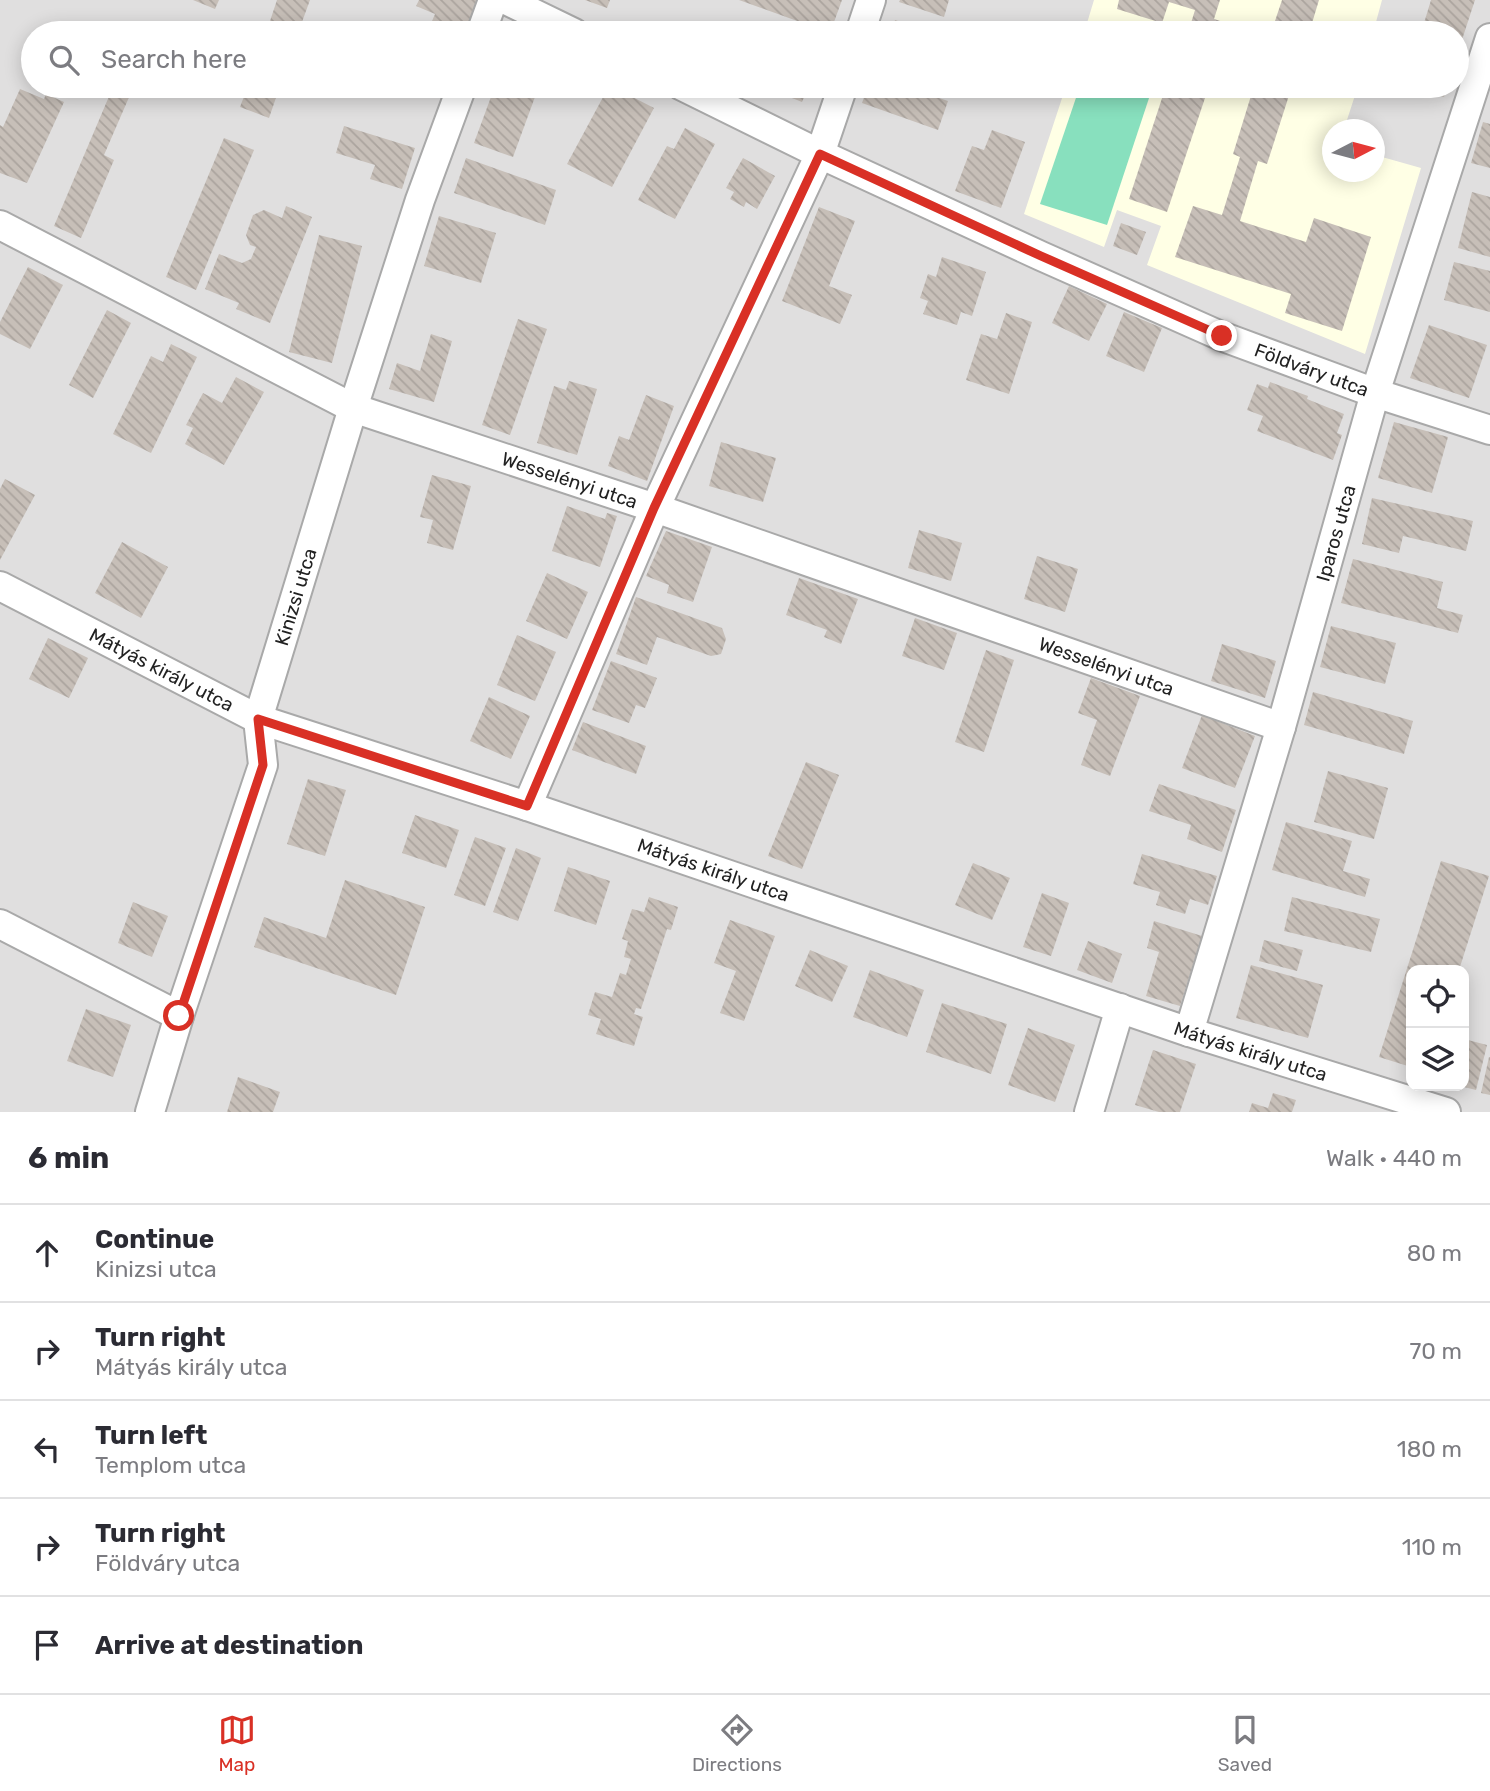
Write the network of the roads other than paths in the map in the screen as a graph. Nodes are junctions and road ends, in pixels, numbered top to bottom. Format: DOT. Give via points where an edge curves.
graph roads {
  1 [pos="494,0"];
  2 [pos="506,0"];
  3 [pos="871,0"];
  4 [pos="486,21"];
  5 [pos="549,21"];
  6 [pos="864,21"];
  7 [pos="1490,38"];
  8 [pos="458,98"];
  9 [pos="706,98"];
  10 [pos="839,98"];
  11 [pos="820,154"];
  12 [pos="0,225"];
  13 [pos="1375,393"];
  14 [pos="353,408"];
  15 [pos="1490,430"];
  16 [pos="654,508"];
  17 [pos="0,586"];
  18 [pos="258,719"];
  19 [pos="1281,727"];
  20 [pos="527,806"];
  21 [pos="0,924"];
  22 [pos="1121,1008"];
  23 [pos="179,1016"];
  24 [pos="1189,1032"];
  25 [pos="150,1112"];
  26 [pos="1089,1112"];
  27 [pos="1446,1112"];
  1 -- 4 [label="street"];
  2 -- 5 [label="street"];
  3 -- 6 [label="street"];
  7 -- 13 [label="street, Iparos utca"];
  8 -- 14 [label="street, Kinizsi utca"];
  9 -- 11 [label="street, Földváry utca"];
  10 -- 11 [label="street"];
  11 -- 13 [label="street, Földváry utca" via="1222,336"];
  11 -- 16 [label="street"];
  12 -- 14 [label="street, Wesselényi utca"];
  13 -- 15 [label="street, Földváry utca"];
  13 -- 19 [label="street, Iparos utca"];
  14 -- 16 [label="street, Wesselényi utca"];
  14 -- 18 [label="street, Kinizsi utca"];
  16 -- 19 [label="street, Wesselényi utca"];
  16 -- 20 [label="street"];
  17 -- 18 [label="street, Mátyás király utca"];
  18 -- 20 [label="street, Mátyás király utca"];
  18 -- 23 [label="street, Kinizsi utca" via="263,765"];
  19 -- 24 [label="street, Iparos utca"];
  20 -- 22 [label="street, Mátyás király utca"];
  21 -- 23 [label="street"];
  22 -- 24 [label="street, Mátyás király utca"];
  22 -- 26 [label="street"];
  23 -- 25 [label="street, Kinizsi utca"];
  24 -- 27 [label="street, Mátyás király utca"];
}
